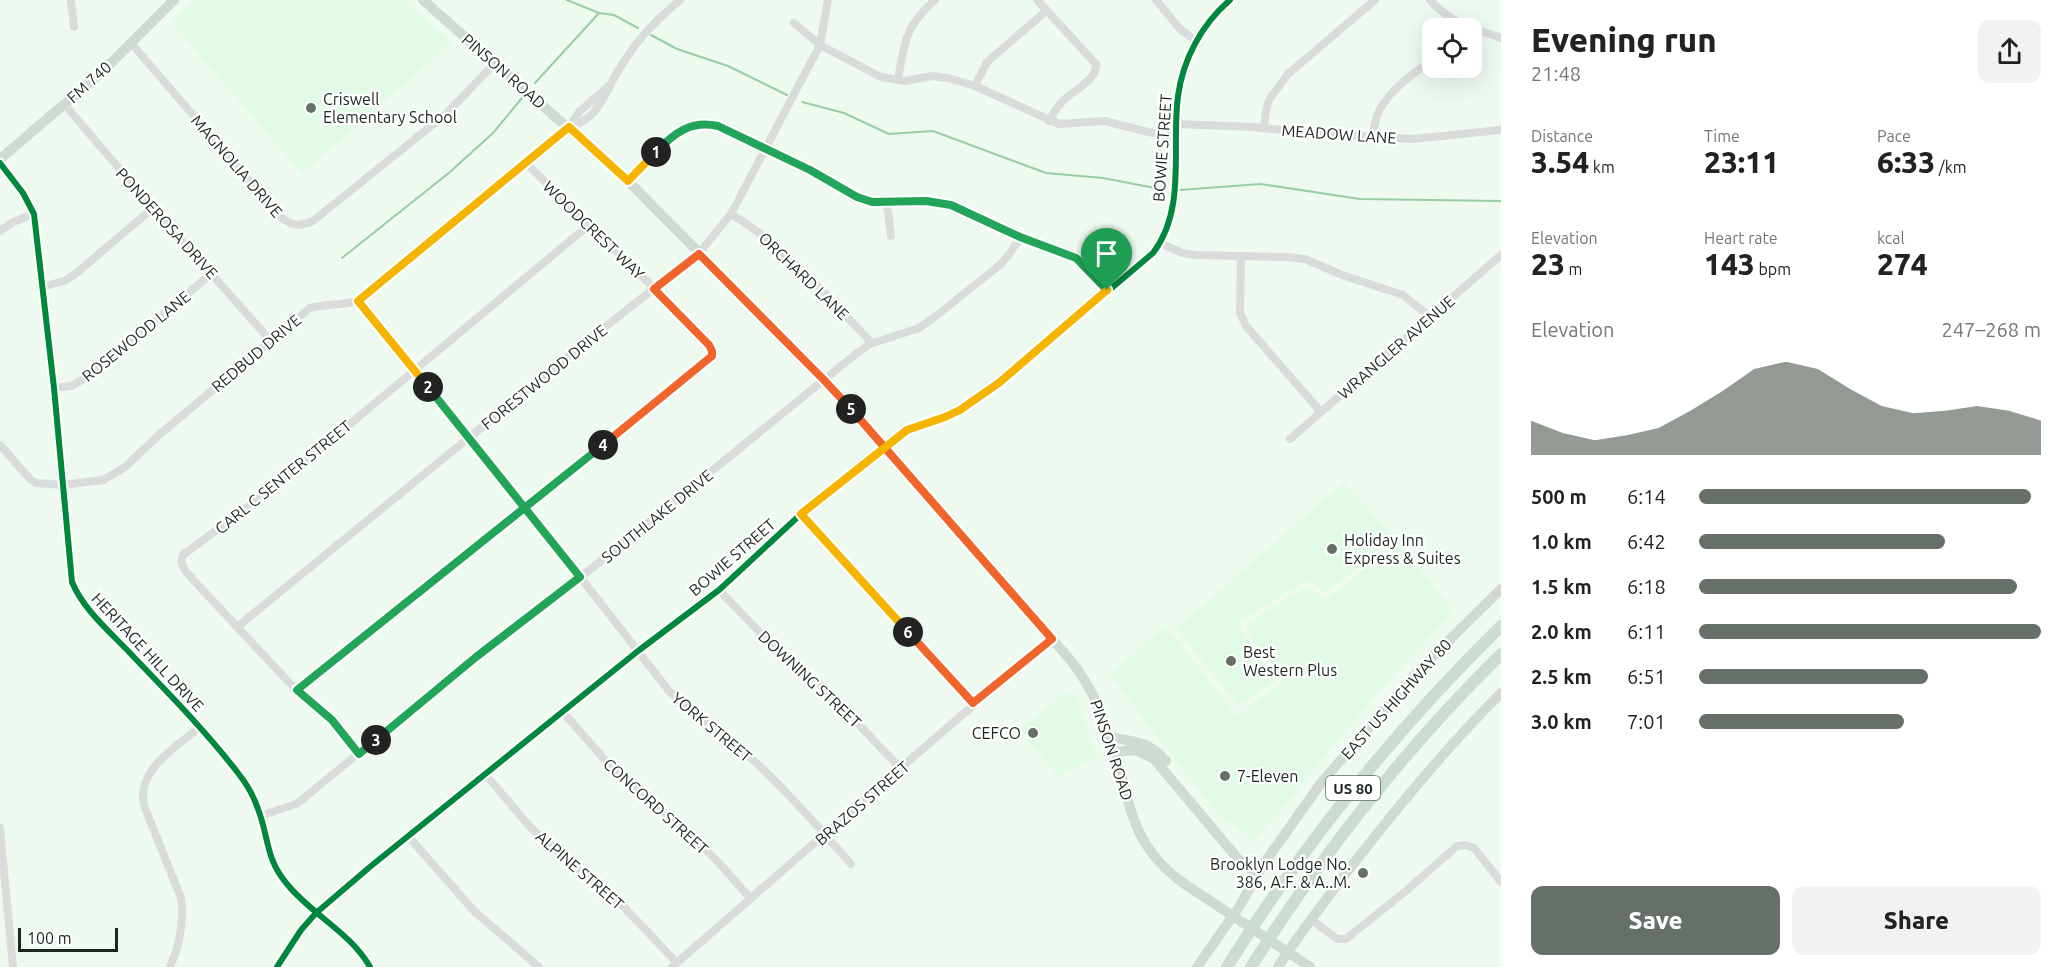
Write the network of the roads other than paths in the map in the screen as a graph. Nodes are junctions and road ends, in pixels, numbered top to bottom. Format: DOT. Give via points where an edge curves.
graph roads {
  1 [pos="71,0"];
  2 [pos="174,0"];
  3 [pos="423,0"];
  4 [pos="680,0"];
  5 [pos="828,0"];
  6 [pos="935,0"];
  7 [pos="1037,0"];
  8 [pos="1156,0"];
  9 [pos="1230,0"];
  10 [pos="1376,0"];
  11 [pos="1430,0"];
  12 [pos="1046,11"];
  13 [pos="1448,18"];
  14 [pos="794,23"];
  15 [pos="74,27"];
  16 [pos="1482,33"];
  17 [pos="1501,38"];
  18 [pos="1196,41"];
  19 [pos="131,43"];
  20 [pos="820,45"];
  21 [pos="494,64"];
  22 [pos="1422,68"];
  23 [pos="898,80"];
  24 [pos="975,86"];
  25 [pos="64,104"];
  26 [pos="1049,121"];
  27 [pos="1177,124"];
  28 [pos="569,127"];
  29 [pos="1264,128"];
  30 [pos="1501,130"];
  31 [pos="1177,137"];
  32 [pos="1373,137"];
  33 [pos="767,148"];
  34 [pos="0,161"];
  35 [pos="526,164"];
  36 [pos="628,181"];
  37 [pos="887,203"];
  38 [pos="153,208"];
  39 [pos="34,214"];
  40 [pos="731,214"];
  41 [pos="589,225"];
  42 [pos="0,231"];
  43 [pos="891,236"];
  44 [pos="1020,237"];
  45 [pos="1160,243"];
  46 [pos="699,254"];
  47 [pos="1501,255"];
  48 [pos="1241,257"];
  49 [pos="212,273"];
  50 [pos="42,287"];
  51 [pos="654,289"];
  52 [pos="1107,290"];
  53 [pos="358,301"];
  54 [pos="1430,317"];
  55 [pos="270,340"];
  56 [pos="872,343"];
  57 [pos="414,370"];
  58 [pos="824,380"];
  59 [pos="54,388"];
  60 [pos="1320,412"];
  61 [pos="469,439"];
  62 [pos="1290,439"];
  63 [pos="0,445"];
  64 [pos="885,448"];
  65 [pos="62,485"];
  66 [pos="525,506"];
  67 [pos="801,514"];
  68 [pos="580,577"];
  69 [pos="1501,589"];
  70 [pos="720,590"];
  71 [pos="1501,626"];
  72 [pos="237,627"];
  73 [pos="1052,639"];
  74 [pos="638,651"];
  75 [pos="1501,654"];
  76 [pos="297,690"];
  77 [pos="1501,693"];
  78 [pos="973,703"];
  79 [pos="563,712"];
  80 [pos="200,727"];
  81 [pos="1109,736"];
  82 [pos="1114,752"];
  83 [pos="359,754"];
  84 [pos="902,769"];
  85 [pos="485,774"];
  86 [pos="1185,795"];
  87 [pos="260,816"];
  88 [pos="0,828"];
  89 [pos="825,835"];
  90 [pos="408,836"];
  91 [pos="850,864"];
  92 [pos="1257,874"];
  93 [pos="1501,882"];
  94 [pos="751,898"];
  95 [pos="316,913"];
  96 [pos="1311,919"];
  97 [pos="674,965"];
  98 [pos="13,967"];
  99 [pos="170,967"];
  100 [pos="277,967"];
  101 [pos="369,967"];
  102 [pos="539,967"];
  103 [pos="1197,967"];
  104 [pos="1227,967"];
  105 [pos="1251,967"];
  106 [pos="1278,967"];
  107 [pos="1310,967"];
  1 -- 15 [label="street"];
  2 -- 19 [label="main road, FM 740 / FM 740"];
  3 -- 21 [label="main road, PINSON ROAD"];
  4 -- 28 [label="street" via="642,37 610,85 579,112"];
  5 -- 20 [label="street, FORESTWOOD DRIVE"];
  6 -- 23 [label="street" via="908,33"];
  7 -- 12 [label="street"];
  8 -- 18 [label="street" via="1180,29"];
  9 -- 18 [label="street, BOWIE STREET"];
  10 -- 29 [label="street" via="1288,74 1269,100"];
  11 -- 13 [label="street"];
  12 -- 24 [label="street" via="987,62"];
  12 -- 26 [label="street" via="1096,64 1091,78 1064,100"];
  14 -- 20 [label="street"];
  16 -- 17 [label="street"];
  18 -- 27 [label="street, BOWIE STREET" via="1178,96"];
  19 -- 21 [label="street, MAGNOLIA DRIVE" via="279,215 294,225 313,221 420,135"];
  19 -- 25 [label="main road, FM 740 / FM 740"];
  20 -- 23 [label="street" via="881,77"];
  20 -- 33 [label="street, FORESTWOOD DRIVE"];
  21 -- 28 [label="main road, PINSON ROAD"];
  22 -- 32 [label="street" via="1383,104 1376,116"];
  23 -- 24 [label="street" via="939,76"];
  24 -- 26 [label="street"];
  25 -- 34 [label="main road, FM 740 / FM 740"];
  25 -- 38 [label="street, PONDEROSA DRIVE"];
  26 -- 31 [label="street" via="1106,121"];
  27 -- 29 [label="street, MEADOW LANE"];
  27 -- 31 [label="street, BOWIE STREET"];
  28 -- 35 [label="street"];
  28 -- 36 [label="main road, PINSON ROAD"];
  29 -- 32 [label="street, MEADOW LANE"];
  30 -- 32 [label="street, MEADOW LANE" via="1413,139"];
  31 -- 45 [label="street, BOWIE STREET" via="1172,210"];
  33 -- 36 [label="street" via="718,126 688,127 669,138"];
  33 -- 37 [label="street" via="857,197"];
  33 -- 40 [label="street, FORESTWOOD DRIVE"];
  34 -- 39 [label="street, HERITAGE HILL DRIVE"];
  35 -- 41 [label="street, WOODCREST WAY"];
  35 -- 53 [label="street"];
  36 -- 46 [label="main road, PINSON ROAD"];
  37 -- 43 [label="street"];
  37 -- 44 [label="street" via="939,201"];
  38 -- 49 [label="street, PONDEROSA DRIVE"];
  38 -- 50 [label="street" via="74,274"];
  39 -- 42 [label="street"];
  39 -- 50 [label="street, HERITAGE HILL DRIVE"];
  40 -- 46 [label="street, FORESTWOOD DRIVE"];
  40 -- 56 [label="street, ORCHARD LANE" via="779,250"];
  41 -- 51 [label="street, WOODCREST WAY"];
  41 -- 57 [label="street, CARL C SENTER STREET"];
  44 -- 52 [label="street" via="1076,258"];
  44 -- 56 [label="street, SOUTHLAKE DRIVE" via="1001,264 936,316 919,328"];
  45 -- 48 [label="street" via="1182,253"];
  45 -- 52 [label="street, BOWIE STREET"];
  46 -- 51 [label="street, FORESTWOOD DRIVE"];
  46 -- 58 [label="main road, PINSON ROAD"];
  47 -- 54 [label="street, WRANGLER AVENUE"];
  48 -- 54 [label="street" via="1305,259 1403,296"];
  48 -- 60 [label="street" via="1240,313 1246,326"];
  49 -- 55 [label="street, PONDEROSA DRIVE"];
  49 -- 59 [label="street, ROSEWOOD LANE" via="93,374 70,386"];
  50 -- 59 [label="street, HERITAGE HILL DRIVE"];
  51 -- 61 [label="street, FORESTWOOD DRIVE"];
  51 -- 66 [label="street, WOODCREST WAY" via="709,345 712,356"];
  52 -- 64 [label="street, BOWIE STREET" via="975,400 945,417 907,430"];
  53 -- 55 [label="street, REDBUD DRIVE" via="310,308"];
  53 -- 57 [label="street, YORK STREET"];
  54 -- 60 [label="street, WRANGLER AVENUE"];
  55 -- 65 [label="street, REDBUD DRIVE" via="114,475 104,480"];
  56 -- 58 [label="street, SOUTHLAKE DRIVE"];
  57 -- 61 [label="street, YORK STREET"];
  57 -- 72 [label="street, CARL C SENTER STREET" via="272,489 183,555 186,572"];
  58 -- 64 [label="main road, PINSON ROAD"];
  58 -- 68 [label="street, SOUTHLAKE DRIVE"];
  59 -- 65 [label="street, HERITAGE HILL DRIVE"];
  60 -- 62 [label="street, WRANGLER AVENUE"];
  61 -- 66 [label="street, YORK STREET"];
  61 -- 72 [label="street, FORESTWOOD DRIVE"];
  63 -- 65 [label="street, REDBUD DRIVE" via="36,483"];
  64 -- 67 [label="street, BOWIE STREET"];
  64 -- 73 [label="main road, PINSON ROAD"];
  65 -- 80 [label="street, HERITAGE HILL DRIVE" via="75,591"];
  66 -- 68 [label="street, YORK STREET"];
  66 -- 76 [label="street, WOODCREST WAY"];
  67 -- 70 [label="street, BOWIE STREET"];
  67 -- 78 [label="street"];
  68 -- 74 [label="street, YORK STREET"];
  68 -- 83 [label="street, SOUTHLAKE DRIVE"];
  69 -- 92 [label="main road, EAST US HIGHWAY 80" via="1419,670 1356,742 1321,783"];
  70 -- 74 [label="street, BOWIE STREET"];
  70 -- 84 [label="street, DOWNING STREET" via="769,642 824,688"];
  71 -- 104 [label="highway, US 80" via="1416,714 1351,790 1270,900"];
  72 -- 76 [label="street, CARL C SENTER STREET"];
  73 -- 78 [label="street, BRAZOS STREET"];
  73 -- 81 [label="main road, PINSON ROAD" via="1089,687"];
  74 -- 79 [label="street, BOWIE STREET"];
  74 -- 89 [label="street, YORK STREET" via="680,702 753,760"];
  75 -- 105 [label="highway, US 80" via="1417,743 1362,810 1313,874"];
  76 -- 83 [label="street, CARL C SENTER STREET" via="332,720"];
  77 -- 96 [label="main road" via="1397,807"];
  78 -- 84 [label="street, BRAZOS STREET"];
  79 -- 85 [label="street, BOWIE STREET"];
  79 -- 94 [label="street, CONCORD STREET" via="611,767 696,840"];
  80 -- 87 [label="street, HERITAGE HILL DRIVE" via="240,775"];
  80 -- 99 [label="street" via="148,775 142,799 181,898 180,941"];
  81 -- 82 [label="main road, PINSON ROAD"];
  81 -- 86 [label="main road" via="1140,741 1154,749 1176,774"];
  82 -- 86 [label="main road" via="1136,750 1149,756"];
  82 -- 107 [label="main road, PINSON ROAD" via="1143,841 1171,874"];
  83 -- 87 [label="street, SOUTHLAKE DRIVE" via="296,804"];
  84 -- 89 [label="street, BRAZOS STREET"];
  85 -- 90 [label="street, BOWIE STREET"];
  85 -- 97 [label="street, ALPINE STREET" via="531,828 621,904"];
  86 -- 92 [label="main road" via="1239,860"];
  87 -- 95 [label="street, HERITAGE HILL DRIVE" via="274,867"];
  88 -- 98 [label="street"];
  89 -- 91 [label="street, YORK STREET"];
  89 -- 94 [label="street, BRAZOS STREET"];
  90 -- 95 [label="street, BOWIE STREET"];
  90 -- 102 [label="street" via="475,912"];
  92 -- 103 [label="main road, EAST US HIGHWAY 80"];
  93 -- 96 [label="street" via="1474,848 1457,846 1346,939 1337,939"];
  94 -- 97 [label="street, BRAZOS STREET"];
  95 -- 100 [label="street, BOWIE STREET" via="300,930"];
  95 -- 101 [label="street, HERITAGE HILL DRIVE" via="350,940"];
  96 -- 106 [label="main road"];
}
